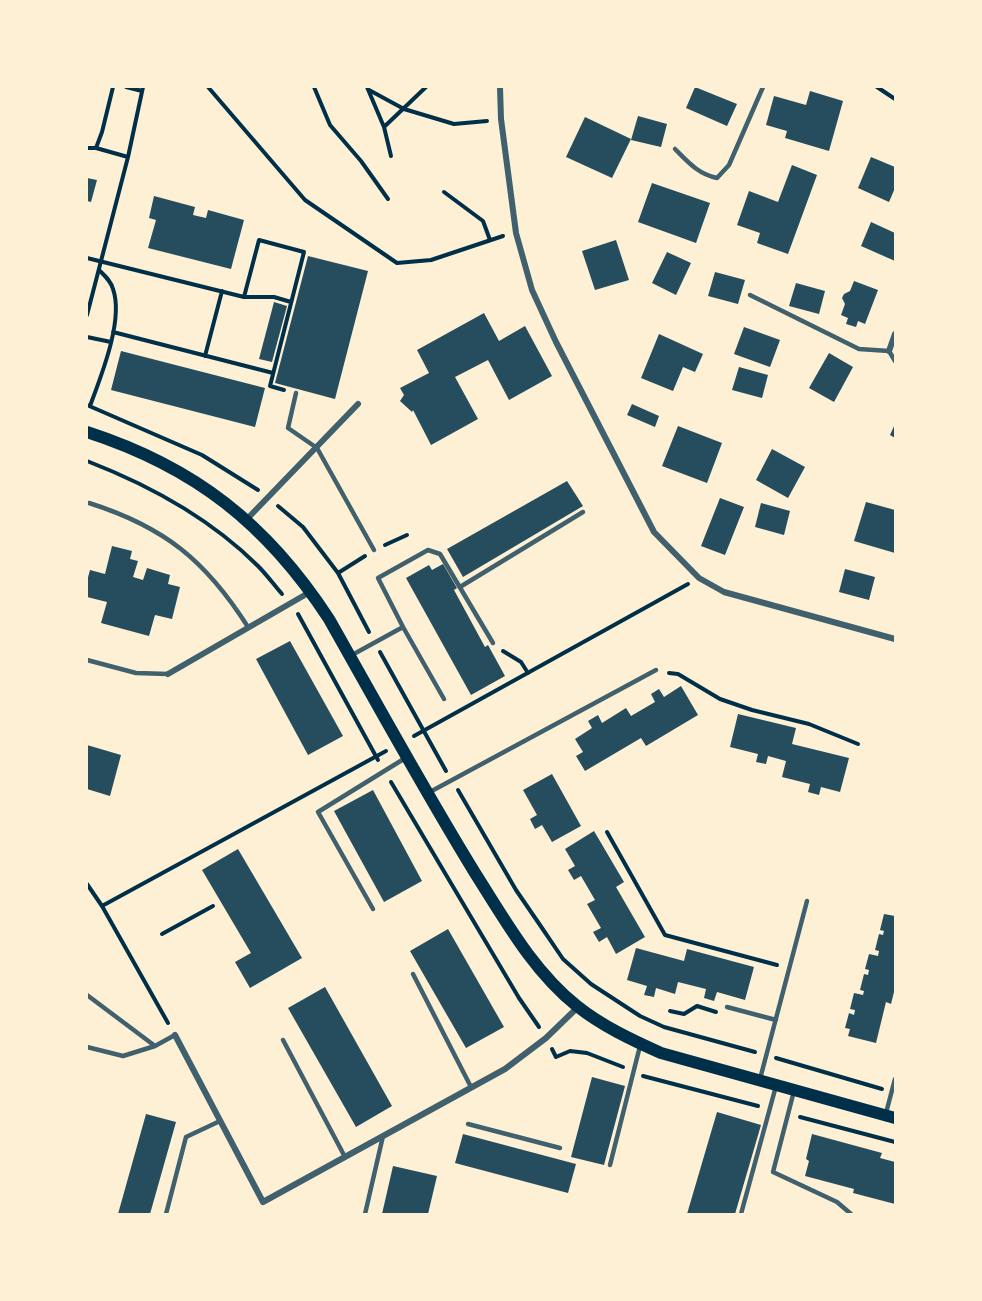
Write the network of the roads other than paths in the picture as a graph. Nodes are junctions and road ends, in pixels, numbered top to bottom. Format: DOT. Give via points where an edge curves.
graph roads {
  1 [pos="500,87"];
  2 [pos="763,87"];
  3 [pos="675,149"];
  4 [pos="750,295"];
  5 [pos="895,334"];
  6 [pos="889,351"];
  7 [pos="895,361"];
  8 [pos="296,393"];
  9 [pos="358,404"];
  10 [pos="87,432"];
  11 [pos="316,448"];
  12 [pos="89,503"];
  13 [pos="583,513"];
  14 [pos="247,519"];
  15 [pos="374,550"];
  16 [pos="460,587"];
  17 [pos="311,592"];
  18 [pos="248,627"];
  19 [pos="403,627"];
  20 [pos="895,639"];
  21 [pos="493,642"];
  22 [pos="350,657"];
  23 [pos="87,660"];
  24 [pos="656,670"];
  25 [pos="168,674"];
  26 [pos="444,699"];
  27 [pos="407,757"];
  28 [pos="428,793"];
  29 [pos="807,901"];
  30 [pos="373,909"];
  31 [pos="414,974"];
  32 [pos="87,995"];
  33 [pos="578,1007"];
  34 [pos="727,1007"];
  35 [pos="776,1020"];
  36 [pos="175,1035"];
  37 [pos="283,1040"];
  38 [pos="640,1044"];
  39 [pos="155,1046"];
  40 [pos="87,1047"];
  41 [pos="895,1079"];
  42 [pos="759,1081"];
  43 [pos="776,1086"];
  44 [pos="471,1087"];
  45 [pos="794,1090"];
  46 [pos="890,1117"];
  47 [pos="220,1121"];
  48 [pos="468,1124"];
  49 [pos="383,1136"];
  50 [pos="560,1148"];
  51 [pos="345,1157"];
  52 [pos="610,1165"];
  53 [pos="166,1214"];
  54 [pos="365,1214"];
  55 [pos="741,1214"];
  56 [pos="851,1214"];
  1 -- 20 [label="street" via="516,233 532,290 654,532 699,578 723,592"];
  2 -- 3 [label="lane" via="729,165 717,178 694,169"];
  4 -- 6 [label="lane" via="859,349"];
  5 -- 6 [label="street"];
  6 -- 7 [label="lane"];
  8 -- 11 [label="lane" via="288,428"];
  9 -- 11 [label="street"];
  10 -- 14 [label="main road" via="127,446 186,476"];
  11 -- 14 [label="street"];
  11 -- 15 [label="lane"];
  12 -- 18 [label="lane" via="159,533 193,557 229,596"];
  13 -- 16 [label="lane"];
  14 -- 17 [label="main road"];
  16 -- 19 [label="lane" via="440,555 428,550 378,578"];
  16 -- 21 [label="lane"];
  17 -- 18 [label="street"];
  17 -- 22 [label="main road"];
  18 -- 25 [label="street"];
  19 -- 22 [label="lane"];
  19 -- 26 [label="lane"];
  22 -- 27 [label="main road"];
  23 -- 25 [label="lane" via="136,673"];
  24 -- 28 [label="lane"];
  27 -- 28 [label="main road"];
  27 -- 30 [label="lane" via="318,812"];
  28 -- 33 [label="main road" via="520,942 545,976"];
  29 -- 35 [label="lane"];
  31 -- 44 [label="lane"];
  32 -- 39 [label="lane"];
  33 -- 38 [label="main road"];
  33 -- 44 [label="street" via="546,1038"];
  34 -- 35 [label="lane"];
  35 -- 42 [label="lane"];
  36 -- 39 [label="lane"];
  36 -- 47 [label="street"];
  37 -- 51 [label="lane"];
  38 -- 42 [label="main road"];
  38 -- 52 [label="lane"];
  39 -- 40 [label="lane" via="123,1056"];
  41 -- 46 [label="lane"];
  42 -- 43 [label="main road"];
  43 -- 45 [label="main road"];
  43 -- 55 [label="lane"];
  44 -- 49 [label="street"];
  45 -- 46 [label="main road"];
  45 -- 56 [label="lane" via="773,1172 837,1202"];
  47 -- 51 [label="street" via="263,1202"];
  47 -- 53 [label="lane" via="186,1137"];
  48 -- 50 [label="lane"];
  49 -- 51 [label="street"];
  49 -- 54 [label="lane"];
}
